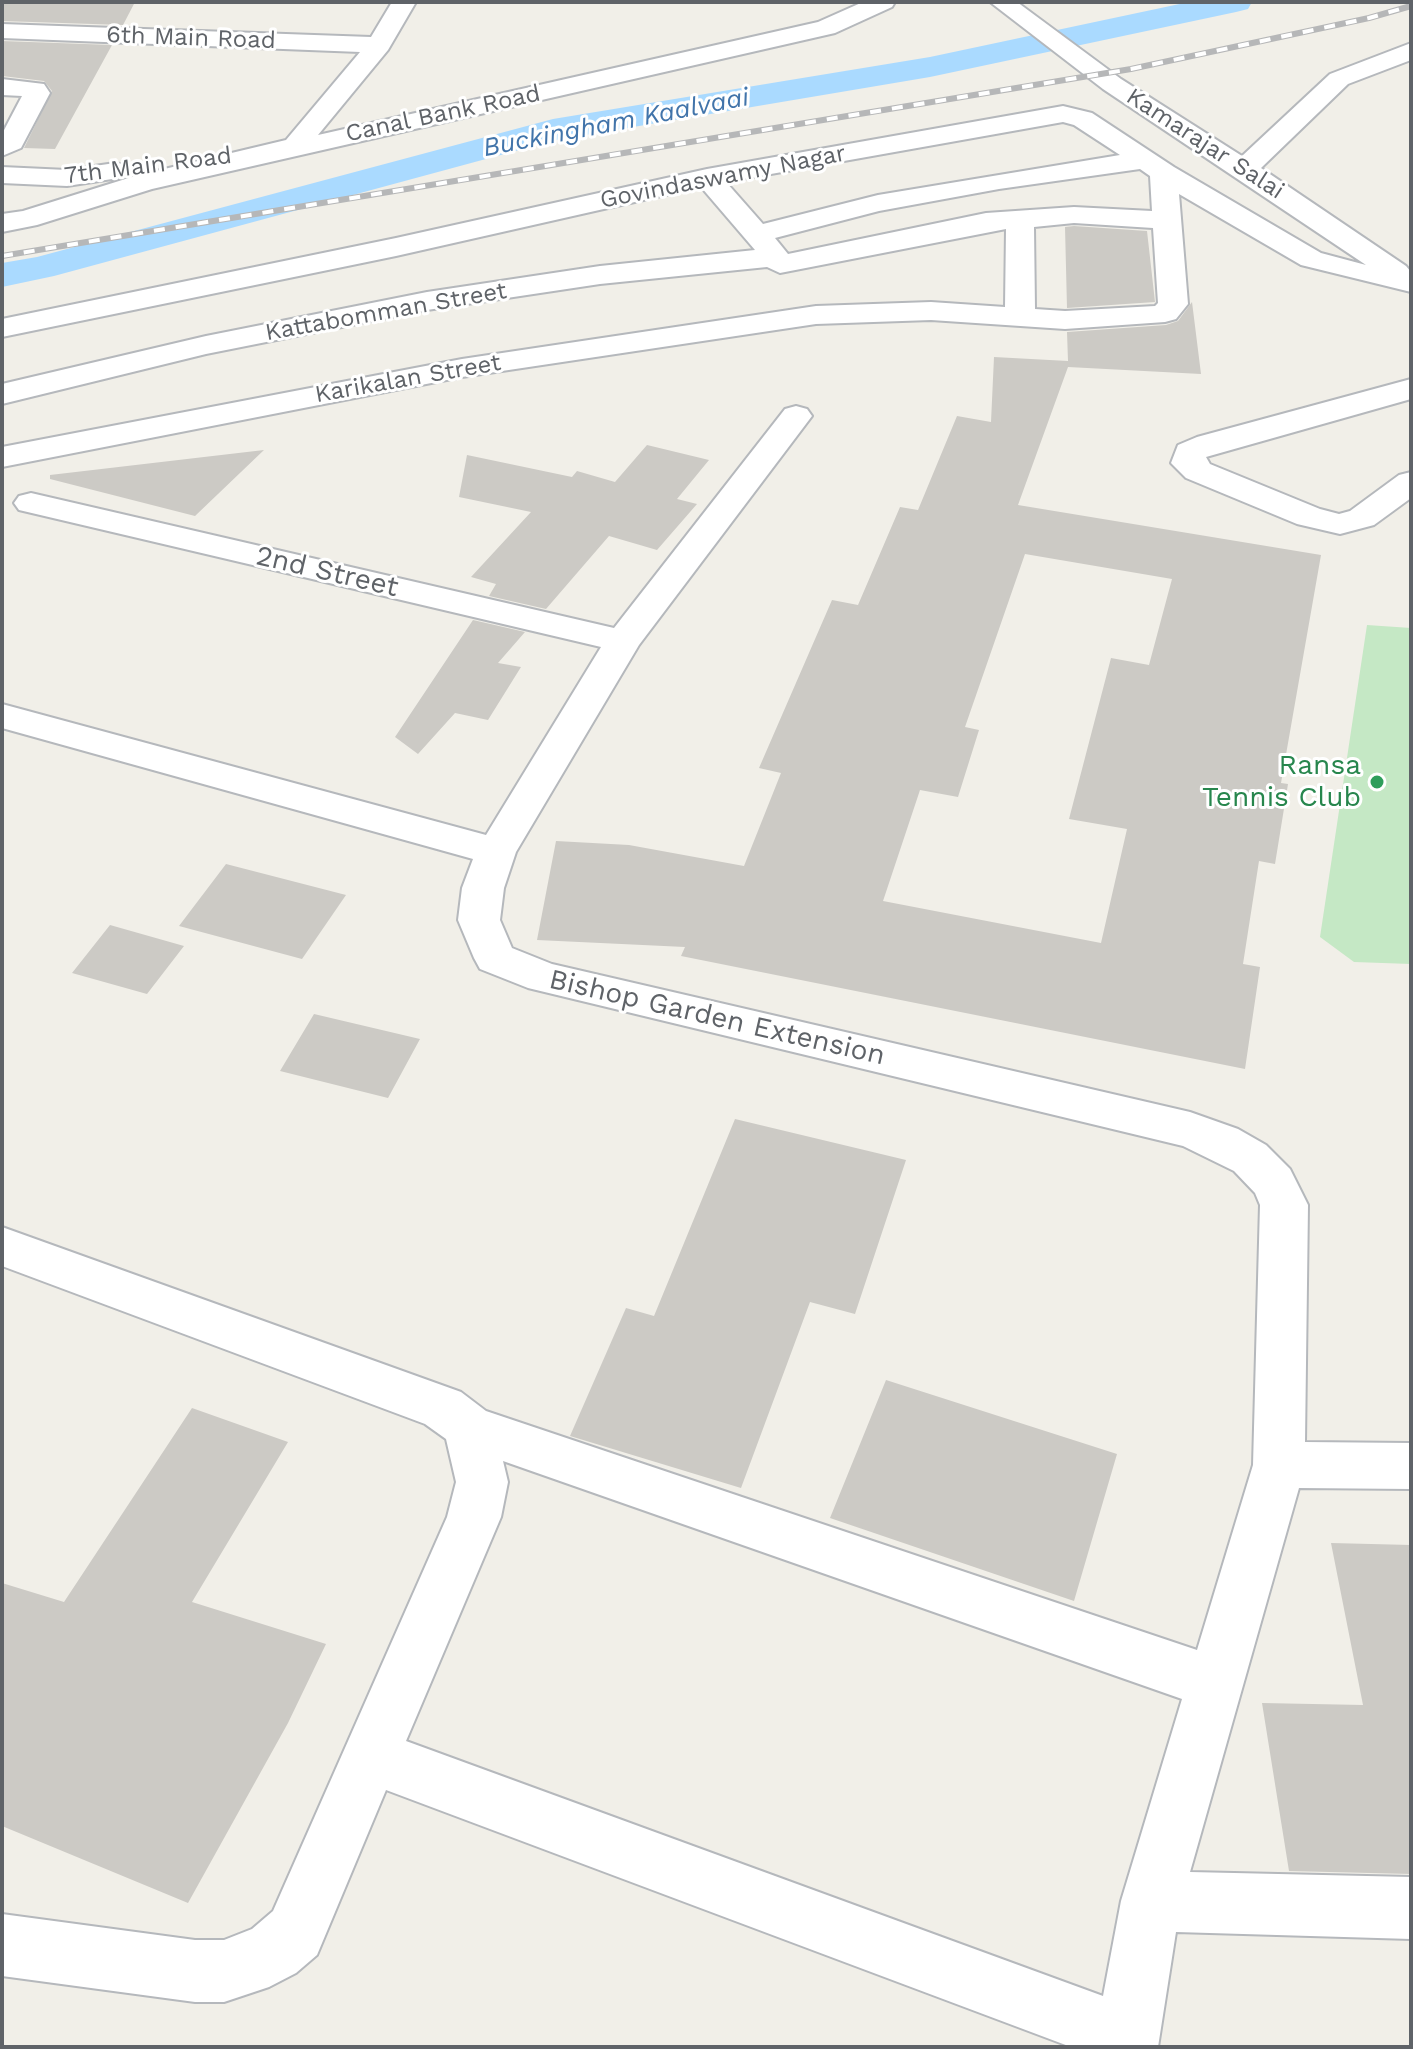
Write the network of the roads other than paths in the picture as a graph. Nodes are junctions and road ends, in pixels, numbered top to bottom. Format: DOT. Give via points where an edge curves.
graph roads {
  1 [pos="404,2"];
  2 [pos="883,2"];
  3 [pos="1002,2"];
  4 [pos="2,31"];
  5 [pos="379,45"];
  6 [pos="1411,51"];
  7 [pos="2,87"];
  8 [pos="294,147"];
  9 [pos="2,148"];
  10 [pos="1154,167"];
  11 [pos="1244,169"];
  12 [pos="2,175"];
  13 [pos="707,177"];
  14 [pos="1020,220"];
  15 [pos="1167,220"];
  16 [pos="2,223"];
  17 [pos="396,247"];
  18 [pos="770,252"];
  19 [pos="1411,282"];
  20 [pos="816,315"];
  21 [pos="1020,316"];
  22 [pos="2,328"];
  23 [pos="445,335"];
  24 [pos="1411,389"];
  25 [pos="2,394"];
  26 [pos="796,416"];
  27 [pos="2,457"];
  28 [pos="1411,482"];
  29 [pos="31,503"];
  30 [pos="623,641"];
  31 [pos="2,716"];
  32 [pos="496,852"];
  33 [pos="2,1246"];
  34 [pos="469,1427"];
  35 [pos="1279,1465"];
  36 [pos="1411,1466"];
  37 [pos="1214,1683"];
  38 [pos="372,1757"];
  39 [pos="1151,1901"];
  40 [pos="1411,1908"];
  41 [pos="2,1945"];
  42 [pos="1126,2042"];
  1 -- 5 [label="street"];
  2 -- 8 [label="street, Canal Bank Road" via="826,28"];
  3 -- 11 [label="street, Kamarajar Salai" via="1112,84"];
  4 -- 5 [label="street, 6th Main Road"];
  5 -- 8 [label="street"];
  6 -- 11 [label="street" via="1339,79"];
  7 -- 9 [label="street" via="37,93 11,142"];
  8 -- 12 [label="street, 7th Main Road" via="67,178"];
  8 -- 16 [label="street, Canal Bank Road"];
  10 -- 13 [label="street, Govindaswamy Nagar" via="1083,119 1063,114"];
  10 -- 15 [label="street, Karikalan Street"];
  10 -- 18 [label="street" via="999,181 878,203"];
  10 -- 19 [label="street, Govindaswamy Nagar" via="1311,259"];
  11 -- 19 [label="street, Kamarajar Salai"];
  13 -- 17 [label="street, Govindaswamy Nagar"];
  13 -- 18 [label="street"];
  14 -- 15 [label="street" via="1074,215"];
  14 -- 18 [label="street"];
  14 -- 21 [label="street"];
  15 -- 21 [label="street, Karikalan Street" via="1173,304 1165,313 1065,320"];
  17 -- 22 [label="street, Govindaswamy Nagar"];
  17 -- 23 [label="street"];
  18 -- 20 [label="street"];
  18 -- 23 [label="street, Kattabomman Street" via="600,275"];
  20 -- 21 [label="street, Karikalan Street" via="931,311"];
  20 -- 23 [label="street, Karikalan Street"];
  23 -- 25 [label="street, Kattabomman Street" via="206,345"];
  23 -- 27 [label="street, Karikalan Street"];
  24 -- 28 [label="street" via="1209,444 1190,452 1188,463 1309,517 1340,524 1362,518"];
  26 -- 30 [label="street, Bishop Garden Extension"];
  29 -- 30 [label="street, 2nd Street"];
  30 -- 32 [label="street, Bishop Garden Extension"];
  31 -- 32 [label="street"];
  32 -- 35 [label="street, Bishop Garden Extension" via="479,920 495,958 543,977 1190,1130 1250,1158 1273,1182 1284,1205"];
  33 -- 34 [label="street" via="443,1408"];
  34 -- 37 [label="street"];
  34 -- 38 [label="street" via="482,1482 474,1517"];
  35 -- 36 [label="street"];
  35 -- 37 [label="street, Bishop Garden Extension"];
  37 -- 39 [label="street, Bishop Garden Extension"];
  38 -- 41 [label="street" via="295,1933 247,1965 195,1971"];
  38 -- 42 [label="street"];
  39 -- 40 [label="street"];
  39 -- 42 [label="street, Bishop Garden Extension"];
}
